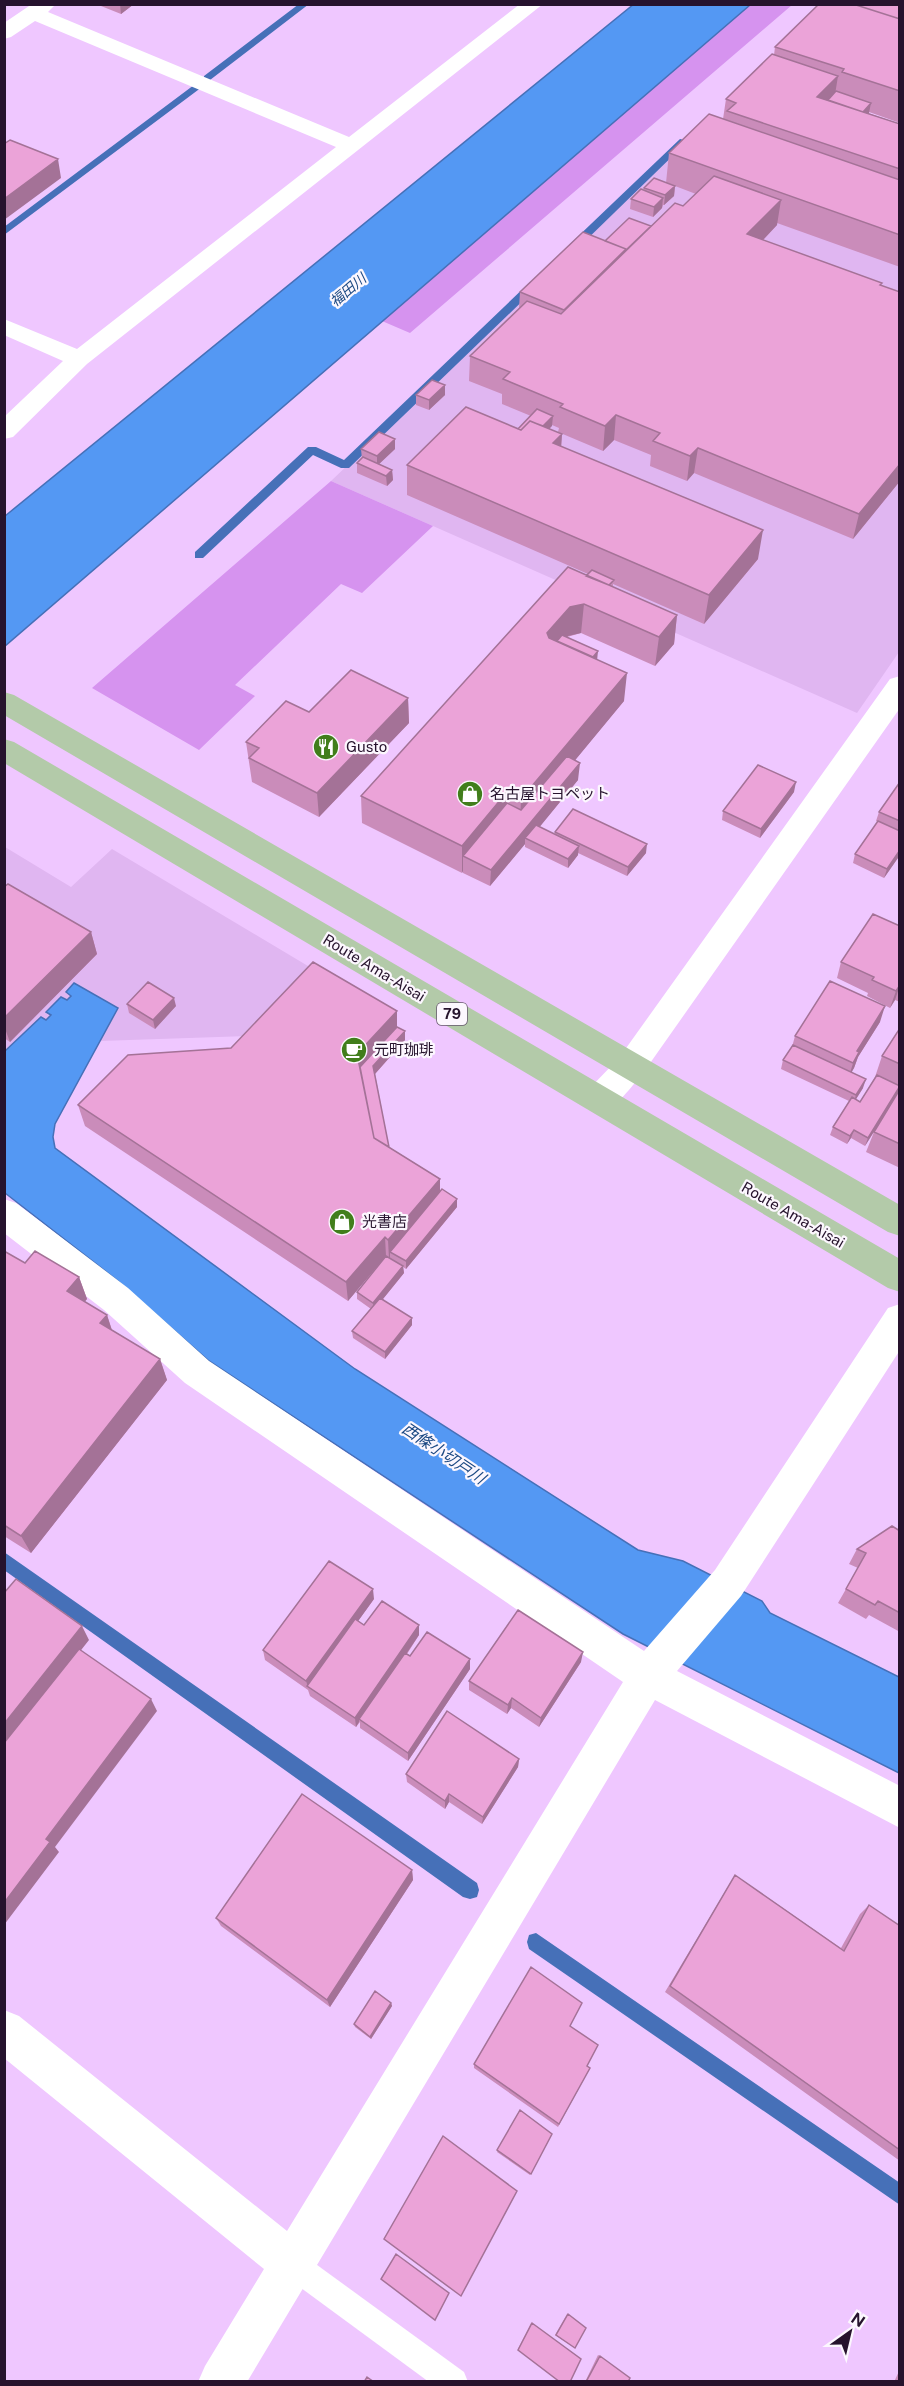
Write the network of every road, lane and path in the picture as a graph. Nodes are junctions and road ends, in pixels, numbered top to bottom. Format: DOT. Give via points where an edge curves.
graph roads {
  1 [pos="533,4"];
  2 [pos="40,9"];
  3 [pos="4,33"];
  4 [pos="352,146"];
  5 [pos="4,326"];
  6 [pos="79,359"];
  7 [pos="4,431"];
  8 [pos="900,686"];
  9 [pos="4,702"];
  10 [pos="4,749"];
  11 [pos="630,1067"];
  12 [pos="598,1100"];
  13 [pos="4,1213"];
  14 [pos="900,1222"];
  15 [pos="900,1277"];
  16 [pos="900,1319"];
  17 [pos="655,1669"];
  18 [pos="900,1808"];
  19 [pos="4,2031"];
  20 [pos="292,2264"];
  21 [pos="221,2382"];
  22 [pos="453,2382"];
  1 -- 4 [label="street"];
  2 -- 3 [label="street"];
  2 -- 4 [label="street"];
  4 -- 6 [label="street"];
  5 -- 6 [label="street"];
  6 -- 7 [label="street"];
  8 -- 11 [label="street"];
  9 -- 11 [label="main road"];
  10 -- 12 [label="main road, Route Ama-Aisai / 79"];
  11 -- 12 [label="street"];
  11 -- 14 [label="main road"];
  12 -- 15 [label="main road, Route Ama-Aisai / 79"];
  13 -- 17 [label="street" via="116,1299 197,1372"];
  16 -- 17 [label="street" via="728,1583"];
  17 -- 18 [label="street"];
  17 -- 20 [label="street"];
  19 -- 20 [label="street"];
  20 -- 21 [label="street"];
  20 -- 22 [label="lane"];
}
